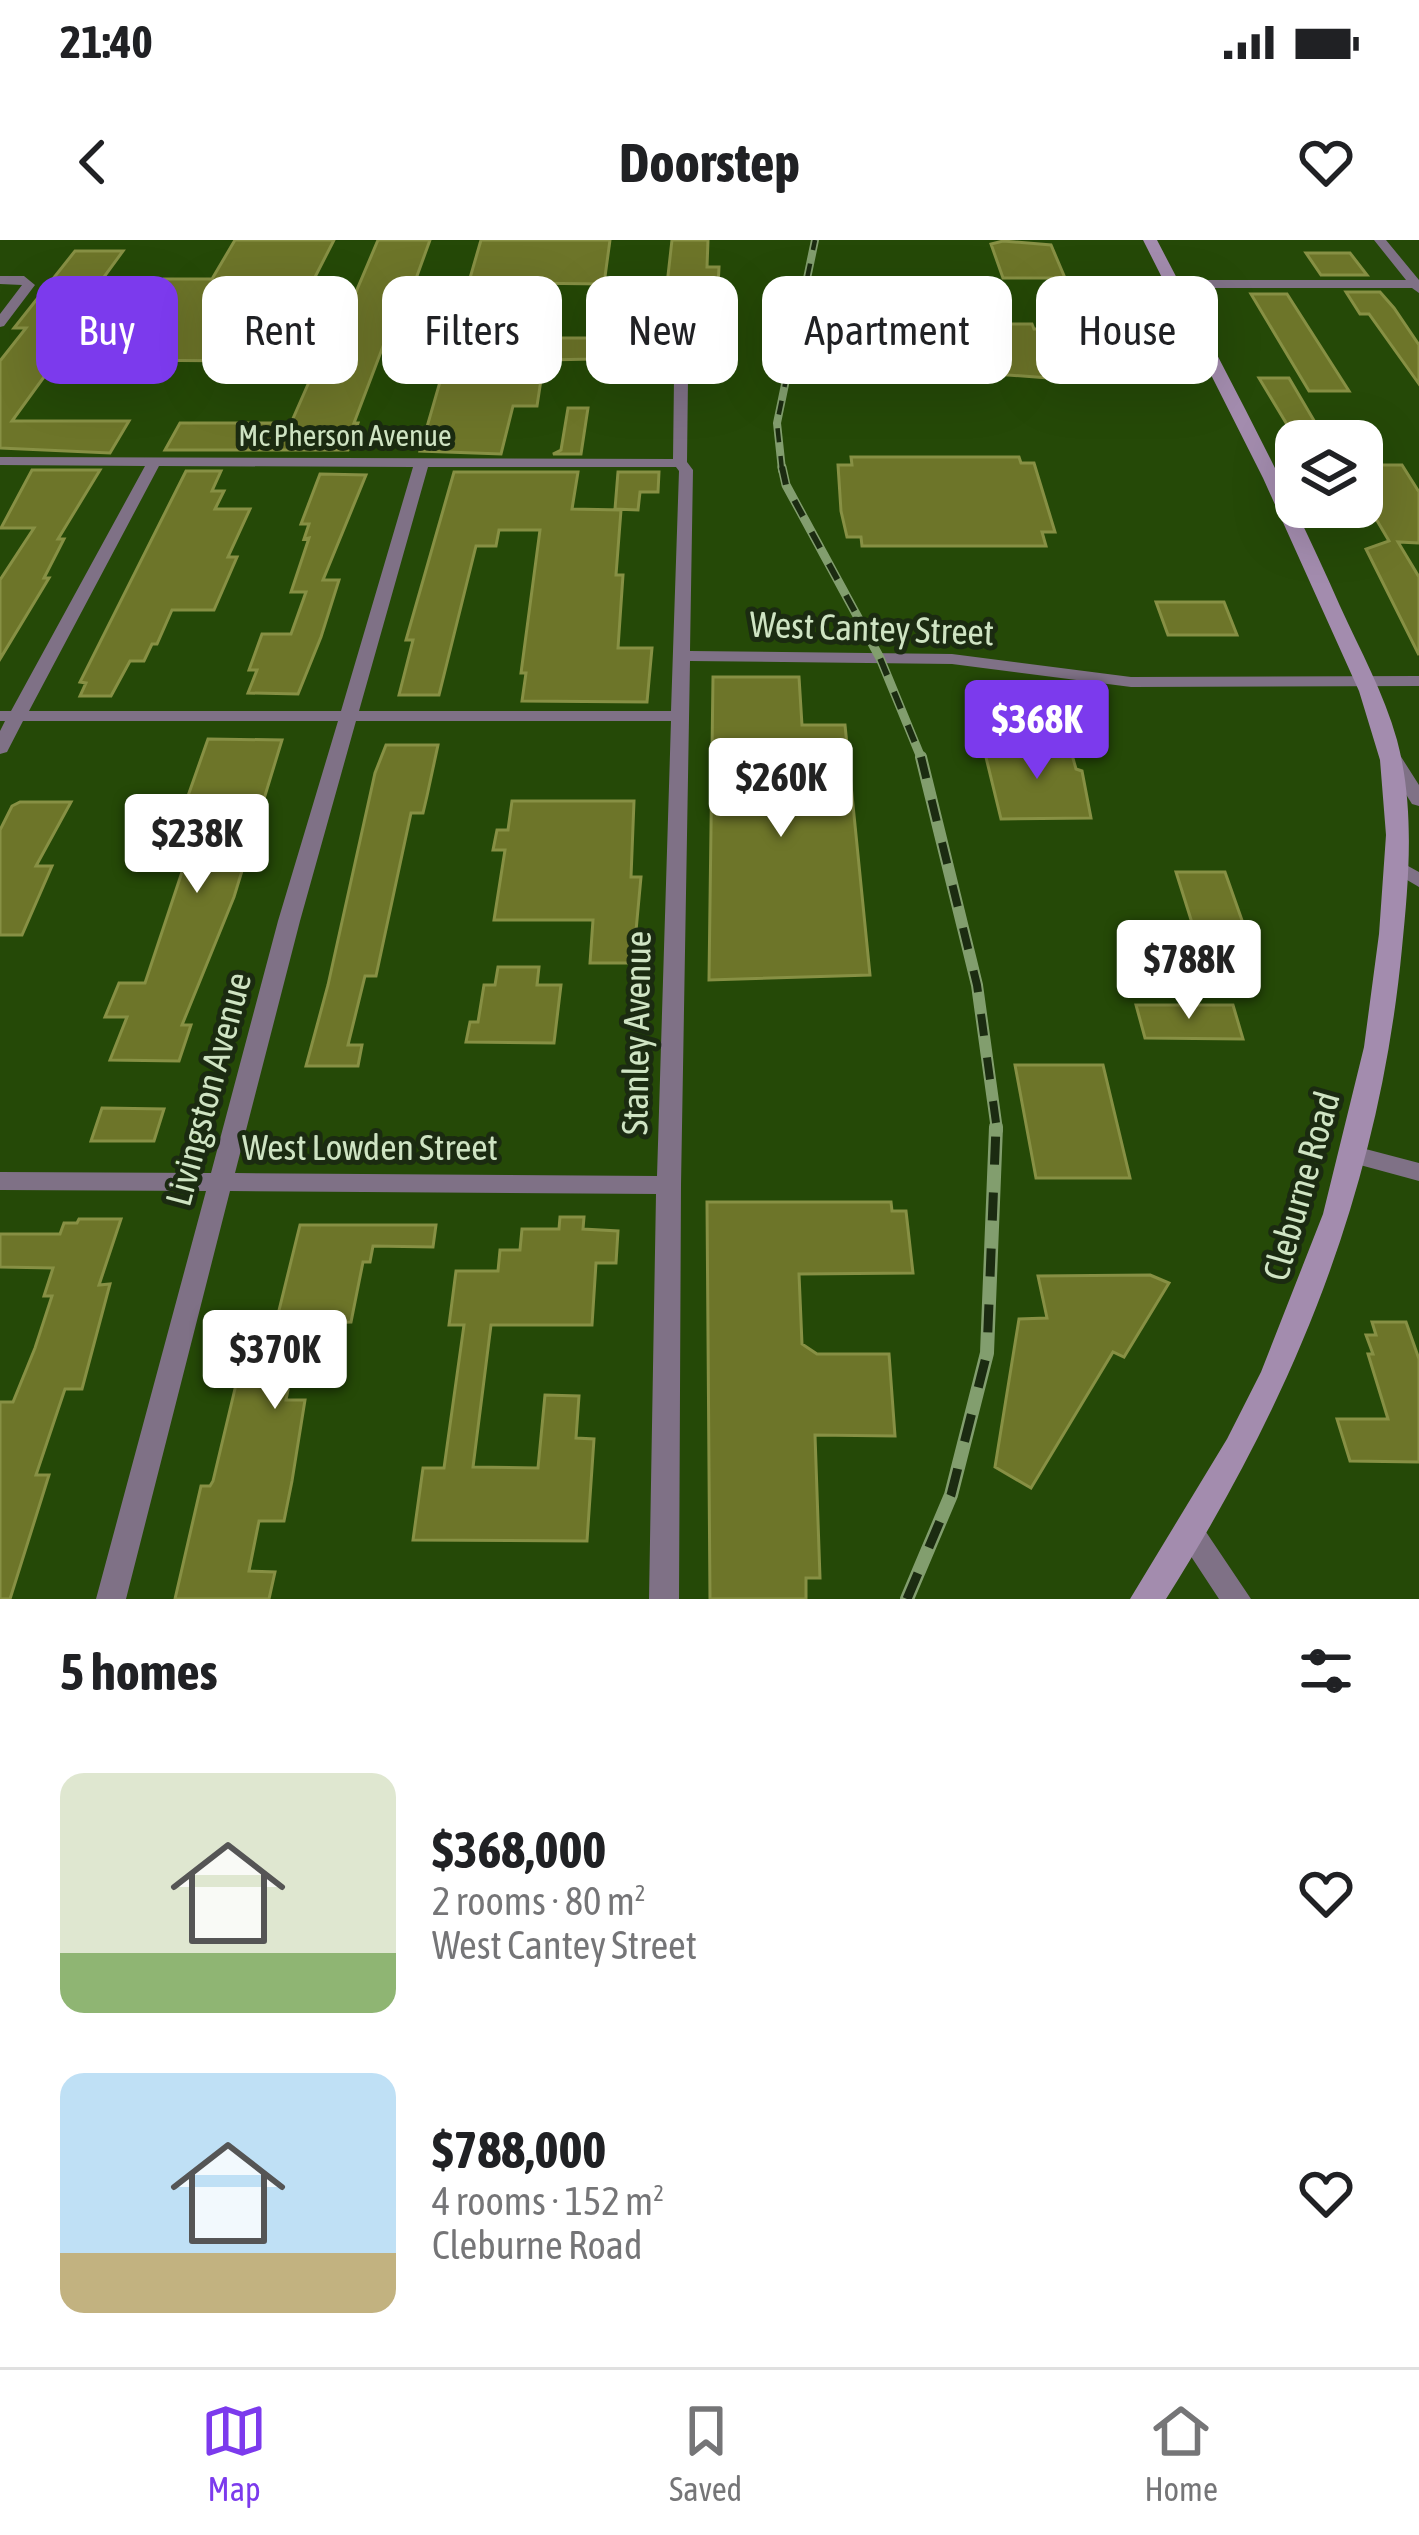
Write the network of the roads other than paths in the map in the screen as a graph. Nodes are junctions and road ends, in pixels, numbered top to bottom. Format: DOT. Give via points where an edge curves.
graph roads {
  1 [pos="1150,240"];
  2 [pos="1380,240"];
  3 [pos="1168,276"];
  4 [pos="0,280"];
  5 [pos="1218,284"];
  6 [pos="1418,286"];
  7 [pos="0,323"];
  8 [pos="1218,374"];
  9 [pos="681,384"];
  10 [pos="0,461"];
  11 [pos="154,462"];
  12 [pos="422,462"];
  13 [pos="683,466"];
  14 [pos="682,656"];
  15 [pos="1364,681"];
  16 [pos="1419,681"];
  17 [pos="9,716"];
  18 [pos="348,716"];
  19 [pos="680,716"];
  20 [pos="0,748"];
  21 [pos="1391,756"];
  22 [pos="1419,800"];
  23 [pos="1408,874"];
  24 [pos="1358,1156"];
  25 [pos="1419,1172"];
  26 [pos="0,1181"];
  27 [pos="220,1182"];
  28 [pos="668,1185"];
  29 [pos="1190,1532"];
  30 [pos="111,1599"];
  31 [pos="664,1599"];
  32 [pos="1147,1599"];
  33 [pos="1236,1599"];
  1 -- 3 [label="main road, Cleburne Road"];
  2 -- 6 [label="street"];
  4 -- 7 [label="street" via="27,282"];
  5 -- 6 [label="street"];
  8 -- 15 [label="main road, Cleburne Road"];
  9 -- 13 [label="street, Stanley Avenue"];
  10 -- 11 [label="street, Mc Pherson Avenue"];
  11 -- 12 [label="street, Mc Pherson Avenue"];
  11 -- 17 [label="street"];
  12 -- 13 [label="street, Mc Pherson Avenue"];
  12 -- 18 [label="street, Livingston Avenue"];
  13 -- 14 [label="street, Stanley Avenue"];
  14 -- 15 [label="street, West Cantey Street" via="952,658 1131,682"];
  14 -- 19 [label="street, Stanley Avenue"];
  15 -- 16 [label="street, West Cantey Street"];
  15 -- 21 [label="main road, Cleburne Road"];
  17 -- 18 [label="street"];
  17 -- 20 [label="street"];
  18 -- 19 [label="street"];
  18 -- 27 [label="street, Livingston Avenue"];
  19 -- 28 [label="street, Stanley Avenue"];
  21 -- 22 [label="street"];
  21 -- 23 [label="main road, Cleburne Road"];
  23 -- 24 [label="main road, Cleburne Road"];
  24 -- 25 [label="street"];
  24 -- 29 [label="main road, Cleburne Road" via="1324,1266 1276,1379"];
  26 -- 27 [label="street, West Lowden Street"];
  27 -- 28 [label="street, West Lowden Street"];
  27 -- 30 [label="street, Livingston Avenue"];
  28 -- 31 [label="street, Stanley Avenue"];
  29 -- 32 [label="main road, Cleburne Road"];
  29 -- 33 [label="street"];
}
